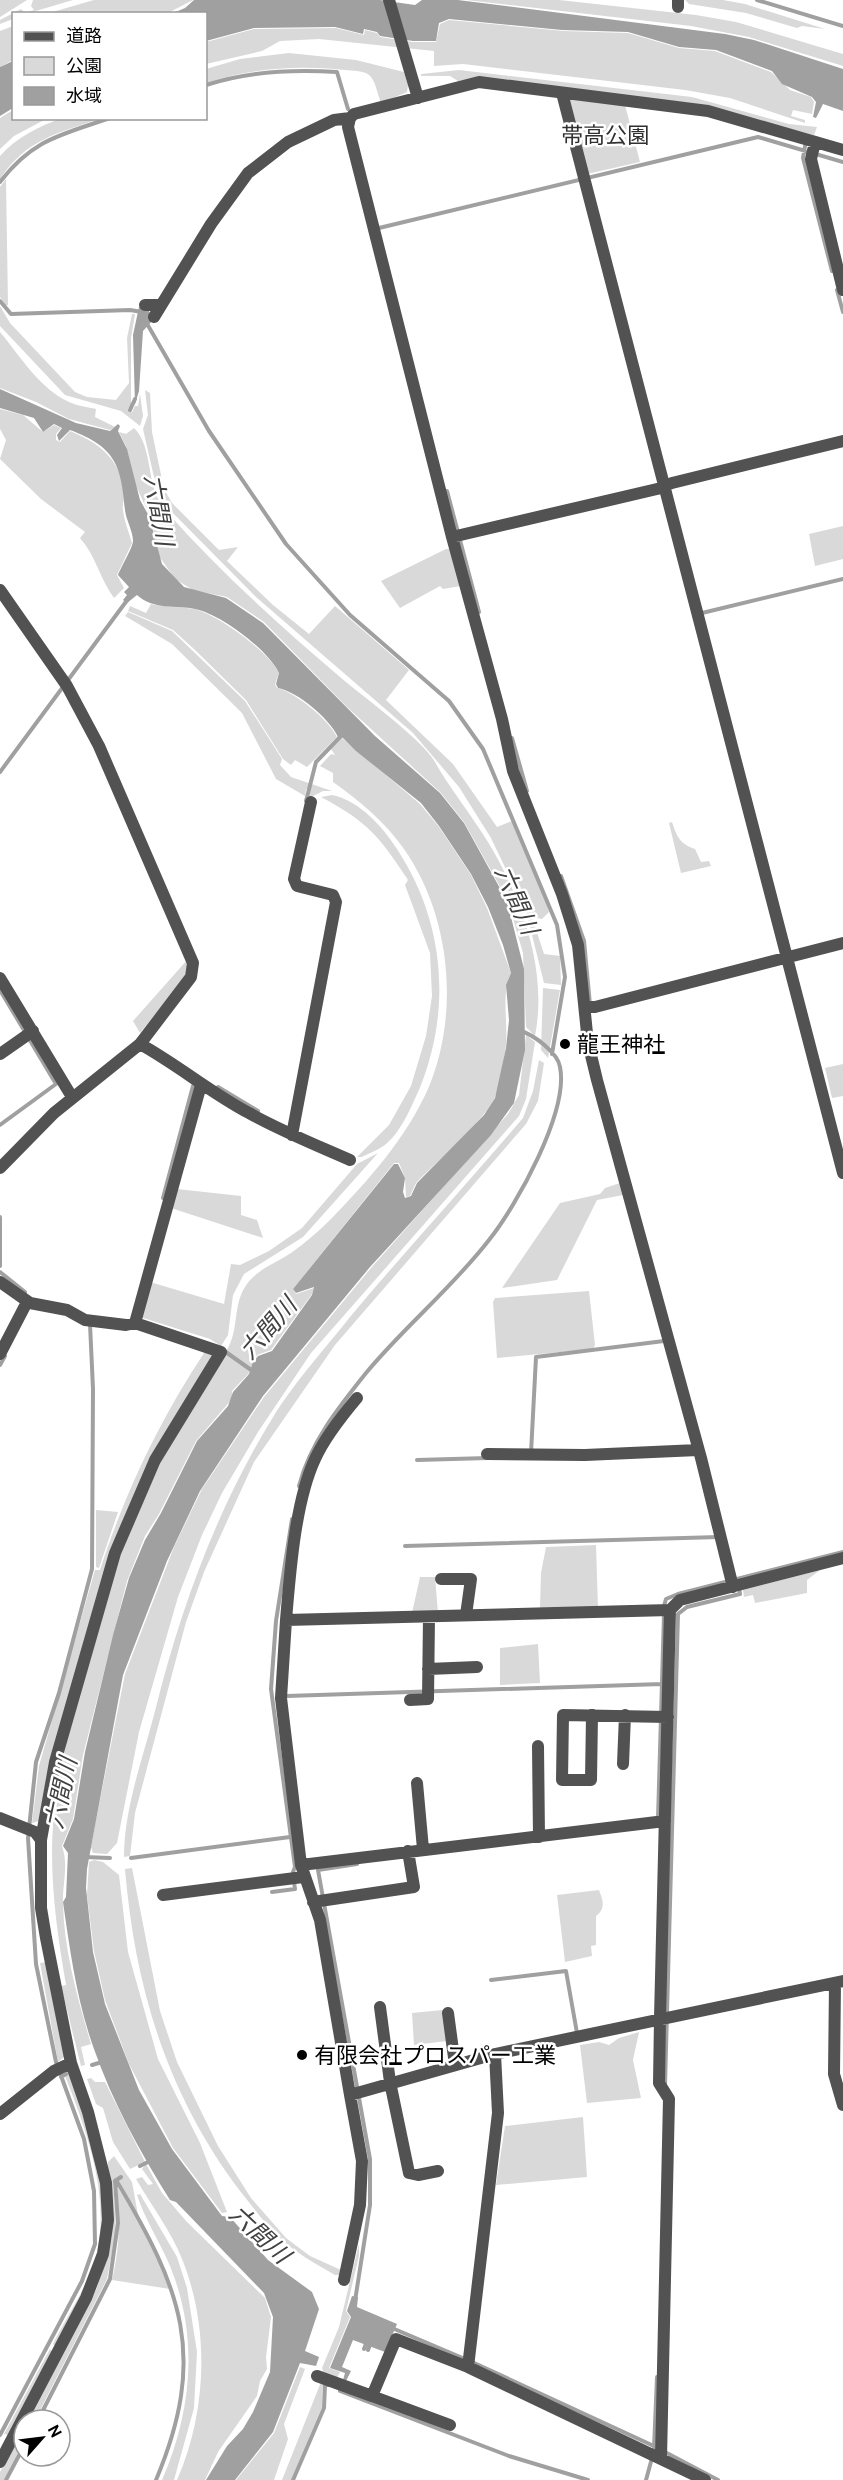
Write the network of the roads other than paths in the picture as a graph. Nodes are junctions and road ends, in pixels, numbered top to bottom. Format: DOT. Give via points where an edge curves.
graph roads {
  1 [pos="389,0"];
  2 [pos="562,93"];
  3 [pos="418,98"];
  4 [pos="350,118"];
  5 [pos="813,149"];
  6 [pos="843,150"];
  7 [pos="843,290"];
  8 [pos="145,305"];
  9 [pos="843,441"];
  10 [pos="664,486"];
  11 [pos="457,535"];
  12 [pos="0,590"];
  13 [pos="5,608"];
  14 [pos="311,802"];
  15 [pos="843,943"];
  16 [pos="791,957"];
  17 [pos="0,978"];
  18 [pos="590,1007"];
  19 [pos="29,1034"];
  20 [pos="140,1044"];
  21 [pos="0,1054"];
  22 [pos="198,1082"];
  23 [pos="72,1097"];
  24 [pos="837,1128"];
  25 [pos="292,1135"];
  26 [pos="350,1160"];
  27 [pos="0,1168"];
  28 [pos="843,1173"];
  29 [pos="0,1282"];
  30 [pos="31,1303"];
  31 [pos="136,1320"];
  32 [pos="0,1354"];
  33 [pos="357,1398"];
  34 [pos="698,1450"];
  35 [pos="487,1454"];
  36 [pos="843,1558"];
  37 [pos="441,1579"];
  38 [pos="735,1583"];
  39 [pos="666,1610"];
  40 [pos="466,1615"];
  41 [pos="429,1617"];
  42 [pos="286,1620"];
  43 [pos="477,1667"];
  44 [pos="428,1669"];
  45 [pos="411,1700"];
  46 [pos="592,1715"];
  47 [pos="625,1715"];
  48 [pos="663,1716"];
  49 [pos="538,1746"];
  50 [pos="623,1764"];
  51 [pos="417,1783"];
  52 [pos="0,1818"];
  53 [pos="660,1821"];
  54 [pos="33,1834"];
  55 [pos="539,1837"];
  56 [pos="423,1849"];
  57 [pos="408,1855"];
  58 [pos="302,1871"];
  59 [pos="164,1895"];
  60 [pos="320,1901"];
  61 [pos="837,1985"];
  62 [pos="380,2007"];
  63 [pos="448,2013"];
  64 [pos="665,2017"];
  65 [pos="495,2054"];
  66 [pos="455,2065"];
  67 [pos="62,2067"];
  68 [pos="390,2082"];
  69 [pos="356,2093"];
  70 [pos="843,2105"];
  71 [pos="0,2114"];
  72 [pos="438,2171"];
  73 [pos="344,2280"];
  74 [pos="468,2362"];
  75 [pos="317,2376"];
  76 [pos="372,2396"];
  77 [pos="450,2425"];
  78 [pos="4,2441"];
  79 [pos="661,2453"];
  80 [pos="0,2462"];
  81 [pos="705,2480"];
  1 -- 3 [label="street"];
  2 -- 3 [label="street" via="479,82"];
  2 -- 5 [label="street" via="708,111"];
  2 -- 10 [label="street"];
  3 -- 4 [label="street"];
  4 -- 8 [label="street" via="334,120 298,136 248,173 157,311"];
  4 -- 11 [label="street" via="348,127"];
  5 -- 6 [label="street"];
  5 -- 7 [label="street"];
  9 -- 10 [label="street"];
  10 -- 11 [label="street"];
  10 -- 16 [label="street"];
  11 -- 18 [label="street" via="516,779 572,921"];
  12 -- 13 [label="street"];
  13 -- 20 [label="street" via="65,684 110,769 193,963 191,977"];
  14 -- 25 [label="street" via="294,879 297,886 333,894 336,902"];
  15 -- 16 [label="street"];
  16 -- 18 [label="street"];
  16 -- 24 [label="street"];
  17 -- 19 [label="street"];
  18 -- 34 [label="street" via="588,1043"];
  19 -- 21 [label="street"];
  19 -- 23 [label="street"];
  20 -- 22 [label="street"];
  20 -- 23 [label="street"];
  22 -- 25 [label="street"];
  22 -- 31 [label="street"];
  23 -- 27 [label="street"];
  24 -- 28 [label="street"];
  25 -- 26 [label="street"];
  29 -- 30 [label="street"];
  30 -- 31 [label="street" via="67,1310 85,1320 126,1325"];
  30 -- 32 [label="street"];
  31 -- 54 [label="street" via="221,1352 155,1460 115,1552"];
  33 -- 42 [label="street" via="314,1461 302,1503"];
  34 -- 35 [label="street"];
  34 -- 38 [label="street"];
  36 -- 38 [label="street"];
  37 -- 40 [label="street" via="471,1579"];
  38 -- 39 [label="street" via="680,1600"];
  39 -- 40 [label="street"];
  39 -- 48 [label="street"];
  40 -- 41 [label="street"];
  41 -- 42 [label="street"];
  41 -- 44 [label="street"];
  42 -- 58 [label="street" via="281,1698"];
  43 -- 44 [label="street"];
  44 -- 45 [label="street" via="428,1699"];
  46 -- 46 [label="street" via="563,1715 562,1780 591,1780"];
  46 -- 47 [label="street"];
  47 -- 48 [label="street"];
  47 -- 50 [label="street"];
  48 -- 53 [label="street"];
  49 -- 55 [label="street"];
  51 -- 56 [label="street"];
  52 -- 54 [label="street"];
  53 -- 55 [label="street"];
  53 -- 64 [label="street"];
  54 -- 67 [label="street"];
  55 -- 56 [label="street"];
  56 -- 57 [label="street"];
  57 -- 58 [label="street"];
  57 -- 60 [label="street" via="414,1887"];
  58 -- 59 [label="street"];
  58 -- 60 [label="street"];
  60 -- 69 [label="street" via="320,1920"];
  61 -- 64 [label="street"];
  61 -- 70 [label="street" via="834,2074"];
  62 -- 68 [label="street"];
  63 -- 66 [label="street"];
  64 -- 65 [label="street"];
  64 -- 79 [label="street" via="659,2083 669,2099"];
  65 -- 66 [label="street"];
  65 -- 74 [label="street" via="498,2113"];
  66 -- 68 [label="street"];
  67 -- 71 [label="street"];
  67 -- 78 [label="street" via="88,2112 106,2183 108,2220 103,2254 86,2298"];
  68 -- 69 [label="street"];
  68 -- 72 [label="street" via="410,2173"];
  69 -- 73 [label="street" via="362,2162 360,2205"];
  74 -- 76 [label="street" via="396,2339"];
  74 -- 79 [label="street"];
  75 -- 76 [label="street"];
  76 -- 77 [label="street"];
  78 -- 80 [label="street"];
  79 -- 81 [label="street"];
}
